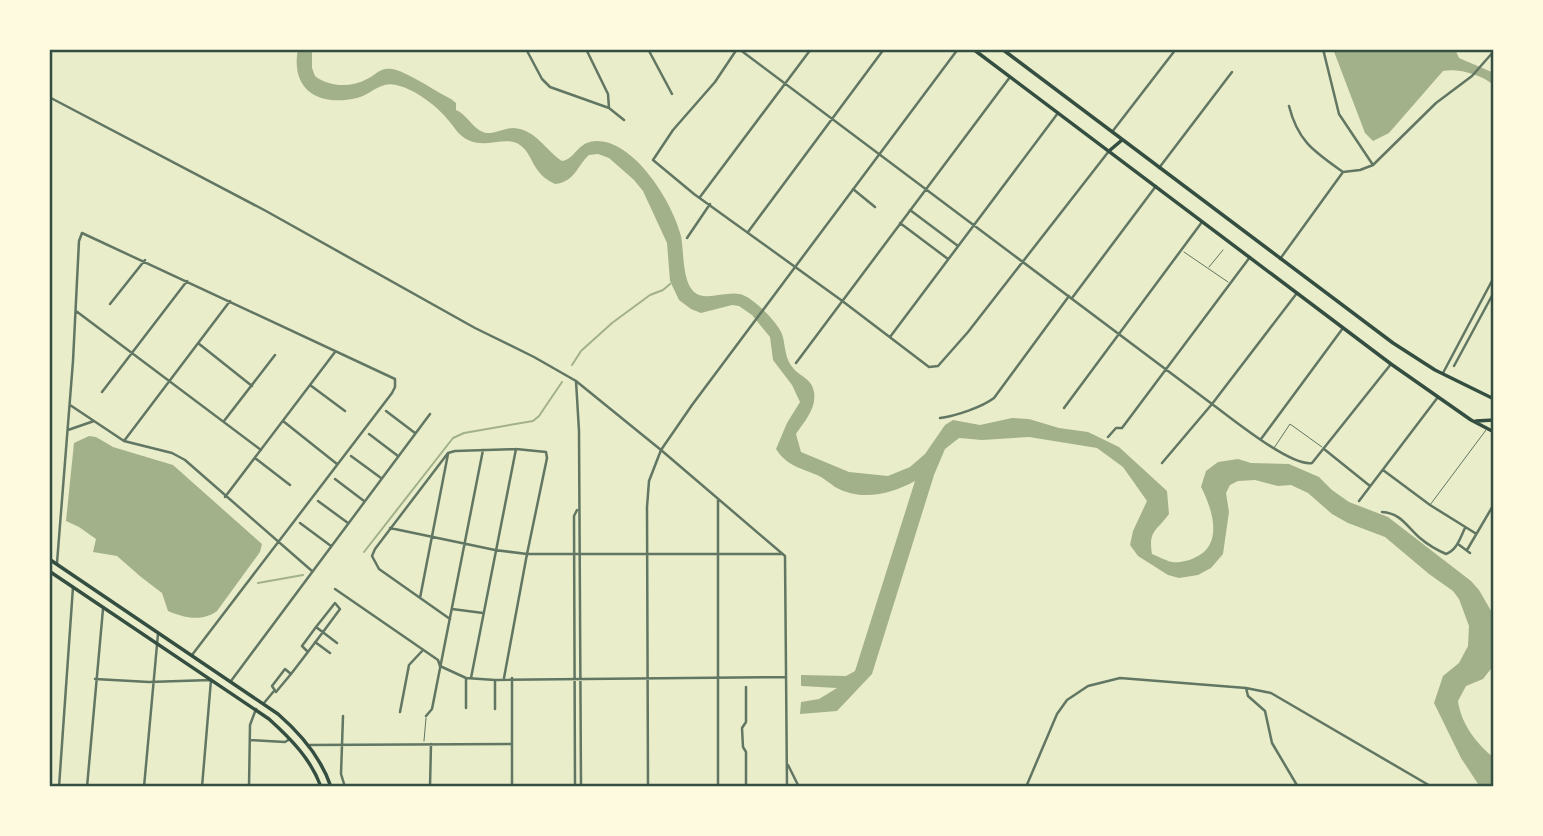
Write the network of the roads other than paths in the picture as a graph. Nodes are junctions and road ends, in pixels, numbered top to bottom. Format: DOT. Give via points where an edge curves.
graph roads {
  1 [pos="526,49"];
  2 [pos="586,49"];
  3 [pos="648,49"];
  4 [pos="738,49"];
  5 [pos="811,49"];
  6 [pos="884,49"];
  7 [pos="958,49"];
  8 [pos="973,49"];
  9 [pos="1002,49"];
  10 [pos="1176,49"];
  11 [pos="1323,49"];
  12 [pos="1494,51"];
  13 [pos="1232,72"];
  14 [pos="1010,77"];
  15 [pos="785,83"];
  16 [pos="671,94"];
  17 [pos="49,96"];
  18 [pos="1289,106"];
  19 [pos="609,108"];
  20 [pos="1058,113"];
  21 [pos="832,118"];
  22 [pos="624,120"];
  23 [pos="1112,132"];
  24 [pos="1122,140"];
  25 [pos="1109,151"];
  26 [pos="879,154"];
  27 [pos="1373,165"];
  28 [pos="1159,168"];
  29 [pos="1343,172"];
  30 [pos="1156,186"];
  31 [pos="926,188"];
  32 [pos="853,189"];
  33 [pos="700,197"];
  34 [pos="710,204"];
  35 [pos="875,207"];
  36 [pos="910,210"];
  37 [pos="1203,222"];
  38 [pos="900,223"];
  39 [pos="974,224"];
  40 [pos="748,232"];
  41 [pos="687,238"];
  42 [pos="958,246"];
  43 [pos="1181,250"];
  44 [pos="1223,250"];
  45 [pos="1250,257"];
  46 [pos="948,259"];
  47 [pos="1280,259"];
  48 [pos="145,260"];
  49 [pos="1022,261"];
  50 [pos="795,267"];
  51 [pos="1207,269"];
  52 [pos="1494,277"];
  53 [pos="187,281"];
  54 [pos="1230,284"];
  55 [pos="1494,292"];
  56 [pos="1297,293"];
  57 [pos="1070,297"];
  58 [pos="841,300"];
  59 [pos="230,301"];
  60 [pos="110,304"];
  61 [pos="76,311"];
  62 [pos="1343,328"];
  63 [pos="1119,334"];
  64 [pos="890,337"];
  65 [pos="198,343"];
  66 [pos="336,351"];
  67 [pos="132,352"];
  68 [pos="275,355"];
  69 [pos="796,363"];
  70 [pos="1391,364"];
  71 [pos="1454,366"];
  72 [pos="1166,369"];
  73 [pos="1443,374"];
  74 [pos="170,380"];
  75 [pos="576,381"];
  76 [pos="310,385"];
  77 [pos="252,386"];
  78 [pos="102,392"];
  79 [pos="1438,397"];
  80 [pos="1494,401"];
  81 [pos="1212,404"];
  82 [pos="70,405"];
  83 [pos="1064,408"];
  84 [pos="345,411"];
  85 [pos="386,411"];
  86 [pos="430,414"];
  87 [pos="940,418"];
  88 [pos="1471,420"];
  89 [pos="1494,420"];
  90 [pos="94,421"];
  91 [pos="224,421"];
  92 [pos="283,421"];
  93 [pos="1487,428"];
  94 [pos="68,430"];
  95 [pos="1494,432"];
  96 [pos="415,433"];
  97 [pos="369,434"];
  98 [pos="1108,438"];
  99 [pos="1261,439"];
  100 [pos="124,441"];
  101 [pos="1273,448"];
  102 [pos="516,449"];
  103 [pos="1324,449"];
  104 [pos="261,450"];
  105 [pos="483,450"];
  106 [pos="662,450"];
  107 [pos="448,453"];
  108 [pos="351,456"];
  109 [pos="398,456"];
  110 [pos="255,458"];
  111 [pos="1162,463"];
  112 [pos="337,464"];
  113 [pos="1383,470"];
  114 [pos="381,478"];
  115 [pos="335,479"];
  116 [pos="290,485"];
  117 [pos="1370,486"];
  118 [pos="225,497"];
  119 [pos="718,499"];
  120 [pos="318,501"];
  121 [pos="364,501"];
  122 [pos="1359,501"];
  123 [pos="1494,504"];
  124 [pos="1430,505"];
  125 [pos="579,507"];
  126 [pos="1382,512"];
  127 [pos="300,523"];
  128 [pos="348,523"];
  129 [pos="390,528"];
  130 [pos="1465,528"];
  131 [pos="1475,533"];
  132 [pos="431,537"];
  133 [pos="278,543"];
  134 [pos="464,543"];
  135 [pos="1458,544"];
  136 [pos="331,546"];
  137 [pos="495,550"];
  138 [pos="527,554"];
  139 [pos="717,554"];
  140 [pos="783,554"];
  141 [pos="574,555"];
  142 [pos="580,555"];
  143 [pos="648,555"];
  144 [pos="49,559"];
  145 [pos="57,564"];
  146 [pos="49,571"];
  147 [pos="312,571"];
  148 [pos="73,587"];
  149 [pos="335,589"];
  150 [pos="420,598"];
  151 [pos="103,607"];
  152 [pos="452,608"];
  153 [pos="484,614"];
  154 [pos="450,619"];
  155 [pos="316,627"];
  156 [pos="158,633"];
  157 [pos="323,633"];
  158 [pos="315,642"];
  159 [pos="156,643"];
  160 [pos="337,643"];
  161 [pos="574,647"];
  162 [pos="580,647"];
  163 [pos="423,650"];
  164 [pos="308,652"];
  165 [pos="330,653"];
  166 [pos="192,655"];
  167 [pos="440,666"];
  168 [pos="291,674"];
  169 [pos="786,677"];
  170 [pos="469,678"];
  171 [pos="504,678"];
  172 [pos="512,678"];
  173 [pos="648,678"];
  174 [pos="717,678"];
  175 [pos="95,679"];
  176 [pos="573,679"];
  177 [pos="580,679"];
  178 [pos="211,680"];
  179 [pos="495,680"];
  180 [pos="231,681"];
  181 [pos="154,682"];
  182 [pos="746,687"];
  183 [pos="1246,688"];
  184 [pos="274,691"];
  185 [pos="264,703"];
  186 [pos="466,708"];
  187 [pos="256,709"];
  188 [pos="495,709"];
  189 [pos="400,712"];
  190 [pos="343,716"];
  191 [pos="426,716"];
  192 [pos="574,732"];
  193 [pos="580,732"];
  194 [pos="290,738"];
  195 [pos="250,740"];
  196 [pos="424,744"];
  197 [pos="431,744"];
  198 [pos="512,744"];
  199 [pos="309,745"];
  200 [pos="341,745"];
  201 [pos="574,752"];
  202 [pos="580,752"];
  203 [pos="787,763"];
  204 [pos="59,787"];
  205 [pos="87,787"];
  206 [pos="144,787"];
  207 [pos="202,787"];
  208 [pos="249,787"];
  209 [pos="321,787"];
  210 [pos="331,787"];
  211 [pos="345,787"];
  212 [pos="430,787"];
  213 [pos="512,787"];
  214 [pos="575,787"];
  215 [pos="581,787"];
  216 [pos="648,787"];
  217 [pos="718,787"];
  218 [pos="746,787"];
  219 [pos="787,787"];
  220 [pos="799,787"];
  221 [pos="1026,787"];
  222 [pos="1298,787"];
  223 [pos="1432,787"];
  1 -- 19 [label="street" via="545,83"];
  2 -- 19 [label="street" via="608,94"];
  3 -- 16 [label="street"];
  4 -- 15 [label="street"];
  4 -- 33 [label="street" via="653,160"];
  5 -- 15 [label="street"];
  6 -- 21 [label="street"];
  7 -- 26 [label="street"];
  8 -- 14 [label="main road"];
  9 -- 23 [label="main road"];
  10 -- 23 [label="street"];
  11 -- 27 [label="street" via="1339,114"];
  12 -- 27 [label="street"];
  13 -- 28 [label="street"];
  14 -- 20 [label="main road"];
  14 -- 31 [label="street"];
  15 -- 21 [label="street"];
  15 -- 33 [label="street"];
  17 -- 75 [label="street"];
  18 -- 29 [label="street" via="1309,147"];
  19 -- 22 [label="street"];
  20 -- 25 [label="main road"];
  20 -- 39 [label="street"];
  21 -- 26 [label="street"];
  21 -- 40 [label="street"];
  23 -- 24 [label="main road"];
  24 -- 25 [label="main road"];
  24 -- 28 [label="main road"];
  25 -- 30 [label="main road"];
  25 -- 49 [label="street"];
  26 -- 31 [label="street"];
  26 -- 32 [label="street"];
  27 -- 29 [label="street"];
  28 -- 47 [label="main road"];
  29 -- 47 [label="street"];
  30 -- 37 [label="main road"];
  30 -- 57 [label="street"];
  31 -- 36 [label="street"];
  31 -- 39 [label="street"];
  32 -- 35 [label="street"];
  32 -- 50 [label="street"];
  33 -- 34 [label="street"];
  34 -- 40 [label="street"];
  34 -- 41 [label="street"];
  36 -- 38 [label="street"];
  36 -- 42 [label="street"];
  37 -- 43 [label="street"];
  37 -- 45 [label="main road"];
  38 -- 46 [label="street"];
  38 -- 58 [label="street"];
  39 -- 42 [label="street"];
  39 -- 49 [label="street"];
  40 -- 50 [label="street"];
  42 -- 46 [label="street"];
  43 -- 51 [label="lane"];
  43 -- 63 [label="street"];
  44 -- 51 [label="lane"];
  45 -- 54 [label="street"];
  45 -- 56 [label="main road"];
  46 -- 64 [label="street"];
  47 -- 73 [label="main road"];
  48 -- 53 [label="street"];
  48 -- 60 [label="street"];
  48 -- 61 [label="street" via="82,233"];
  49 -- 57 [label="street"];
  49 -- 64 [label="street" via="938,366 927,366"];
  50 -- 58 [label="street"];
  50 -- 106 [label="street"];
  51 -- 54 [label="lane"];
  52 -- 73 [label="street"];
  53 -- 59 [label="street"];
  53 -- 67 [label="street"];
  54 -- 72 [label="street"];
  55 -- 71 [label="street"];
  56 -- 62 [label="main road"];
  56 -- 81 [label="street"];
  57 -- 63 [label="street"];
  57 -- 87 [label="street" via="994,398"];
  58 -- 64 [label="street"];
  58 -- 69 [label="street"];
  59 -- 65 [label="street"];
  59 -- 66 [label="street"];
  61 -- 67 [label="street"];
  61 -- 82 [label="street"];
  62 -- 70 [label="main road"];
  62 -- 99 [label="street"];
  63 -- 72 [label="street"];
  63 -- 83 [label="street"];
  65 -- 74 [label="street"];
  65 -- 77 [label="street"];
  66 -- 76 [label="street"];
  66 -- 112 [label="street" via="396,382"];
  67 -- 74 [label="street"];
  67 -- 78 [label="street"];
  68 -- 77 [label="street"];
  70 -- 79 [label="main road"];
  70 -- 103 [label="street"];
  72 -- 81 [label="street"];
  72 -- 98 [label="street" via="1122,428"];
  73 -- 80 [label="main road"];
  74 -- 91 [label="street"];
  74 -- 100 [label="street"];
  75 -- 106 [label="street"];
  75 -- 125 [label="street"];
  76 -- 84 [label="street"];
  76 -- 92 [label="street"];
  77 -- 91 [label="street"];
  79 -- 88 [label="main road"];
  79 -- 113 [label="street"];
  81 -- 99 [label="street"];
  81 -- 111 [label="street"];
  82 -- 90 [label="street"];
  82 -- 94 [label="street"];
  85 -- 96 [label="street"];
  86 -- 96 [label="street"];
  88 -- 89 [label="main road"];
  88 -- 93 [label="main road"];
  90 -- 94 [label="street"];
  90 -- 100 [label="street"];
  91 -- 104 [label="street"];
  92 -- 104 [label="street"];
  92 -- 112 [label="street"];
  93 -- 95 [label="main road"];
  93 -- 124 [label="lane"];
  94 -- 145 [label="street"];
  96 -- 109 [label="street"];
  97 -- 109 [label="street"];
  99 -- 101 [label="street"];
  100 -- 118 [label="street" via="177,456"];
  101 -- 103 [label="street" via="1308,464"];
  101 -- 103 [label="lane" via="1290,424"];
  102 -- 105 [label="street"];
  102 -- 137 [label="street"];
  102 -- 138 [label="street" via="543,451 547,458"];
  103 -- 117 [label="street"];
  104 -- 110 [label="street"];
  105 -- 107 [label="street"];
  105 -- 134 [label="street"];
  106 -- 119 [label="street"];
  106 -- 143 [label="street" via="649,481"];
  107 -- 129 [label="street"];
  107 -- 132 [label="street"];
  108 -- 114 [label="street"];
  109 -- 114 [label="street"];
  110 -- 116 [label="street"];
  110 -- 118 [label="street"];
  112 -- 133 [label="street"];
  113 -- 117 [label="street"];
  113 -- 124 [label="street"];
  114 -- 121 [label="street"];
  115 -- 121 [label="street"];
  117 -- 122 [label="street"];
  118 -- 133 [label="street"];
  119 -- 139 [label="street"];
  119 -- 140 [label="street"];
  120 -- 128 [label="street"];
  121 -- 128 [label="street"];
  123 -- 131 [label="street"];
  124 -- 130 [label="street"];
  125 -- 141 [label="street" via="574,516"];
  125 -- 142 [label="street"];
  126 -- 135 [label="street" via="1400,517 1420,538 1446,554"];
  127 -- 136 [label="street"];
  128 -- 136 [label="street"];
  129 -- 132 [label="street"];
  129 -- 150 [label="street" via="373,553 374,563"];
  130 -- 131 [label="street"];
  130 -- 135 [label="street"];
  131 -- 135 [label="street" via="1468,551"];
  132 -- 134 [label="street"];
  132 -- 150 [label="street"];
  133 -- 147 [label="street"];
  133 -- 166 [label="street"];
  134 -- 137 [label="street"];
  134 -- 152 [label="street"];
  136 -- 147 [label="street"];
  137 -- 138 [label="street"];
  137 -- 153 [label="street"];
  138 -- 141 [label="street"];
  138 -- 171 [label="street"];
  139 -- 140 [label="street"];
  139 -- 143 [label="street"];
  139 -- 174 [label="street"];
  140 -- 169 [label="street"];
  141 -- 142 [label="street"];
  141 -- 161 [label="street"];
  142 -- 143 [label="street"];
  142 -- 162 [label="street"];
  143 -- 173 [label="street"];
  144 -- 145 [label="main road"];
  145 -- 156 [label="main road"];
  146 -- 148 [label="main road"];
  147 -- 180 [label="street"];
  148 -- 151 [label="main road"];
  148 -- 204 [label="street"];
  149 -- 163 [label="street"];
  150 -- 154 [label="street"];
  151 -- 159 [label="main road"];
  151 -- 175 [label="street"];
  152 -- 153 [label="street"];
  152 -- 154 [label="street"];
  153 -- 170 [label="street"];
  154 -- 167 [label="street"];
  155 -- 157 [label="street"];
  155 -- 157 [label="street" via="334,604 339,605"];
  155 -- 164 [label="street" via="302,646"];
  156 -- 159 [label="street"];
  156 -- 166 [label="main road"];
  157 -- 158 [label="street"];
  157 -- 160 [label="street"];
  158 -- 164 [label="street"];
  158 -- 165 [label="street"];
  159 -- 178 [label="main road"];
  159 -- 181 [label="street"];
  161 -- 162 [label="street"];
  161 -- 176 [label="street"];
  162 -- 177 [label="street"];
  163 -- 167 [label="street"];
  163 -- 189 [label="street" via="409,665"];
  164 -- 168 [label="street"];
  166 -- 180 [label="main road"];
  167 -- 170 [label="street"];
  167 -- 191 [label="street" via="432,709"];
  168 -- 184 [label="street" via="279,692"];
  168 -- 184 [label="street" via="283,670 272,686"];
  169 -- 174 [label="street"];
  169 -- 203 [label="street"];
  170 -- 179 [label="street"];
  170 -- 186 [label="street"];
  171 -- 172 [label="street"];
  171 -- 179 [label="street"];
  172 -- 176 [label="street"];
  172 -- 198 [label="street"];
  173 -- 174 [label="street"];
  173 -- 177 [label="street"];
  173 -- 216 [label="street"];
  174 -- 217 [label="street"];
  175 -- 181 [label="street"];
  175 -- 205 [label="street"];
  176 -- 177 [label="street"];
  176 -- 192 [label="street"];
  177 -- 193 [label="street"];
  178 -- 181 [label="street"];
  178 -- 187 [label="main road"];
  178 -- 207 [label="street"];
  179 -- 188 [label="street"];
  180 -- 185 [label="main road"];
  181 -- 206 [label="street"];
  182 -- 218 [label="street"];
  183 -- 221 [label="street" via="1120,678 1087,686 1070,697 1057,714"];
  183 -- 222 [label="street" via="1248,696 1265,711 1272,743"];
  183 -- 223 [label="street" via="1279,696"];
  184 -- 185 [label="street"];
  185 -- 199 [label="main road"];
  187 -- 194 [label="main road"];
  187 -- 195 [label="street"];
  190 -- 200 [label="street"];
  191 -- 196 [label="lane"];
  192 -- 193 [label="street"];
  192 -- 201 [label="street"];
  193 -- 202 [label="street"];
  194 -- 195 [label="street" via="285,742"];
  194 -- 209 [label="main road"];
  195 -- 208 [label="street"];
  196 -- 197 [label="street"];
  196 -- 200 [label="street"];
  197 -- 198 [label="street"];
  197 -- 212 [label="street"];
  198 -- 213 [label="street"];
  199 -- 200 [label="street"];
  199 -- 210 [label="main road"];
  200 -- 211 [label="street"];
  201 -- 202 [label="street"];
  201 -- 214 [label="street"];
  202 -- 215 [label="street"];
  203 -- 219 [label="street"];
  203 -- 220 [label="street"];
}
